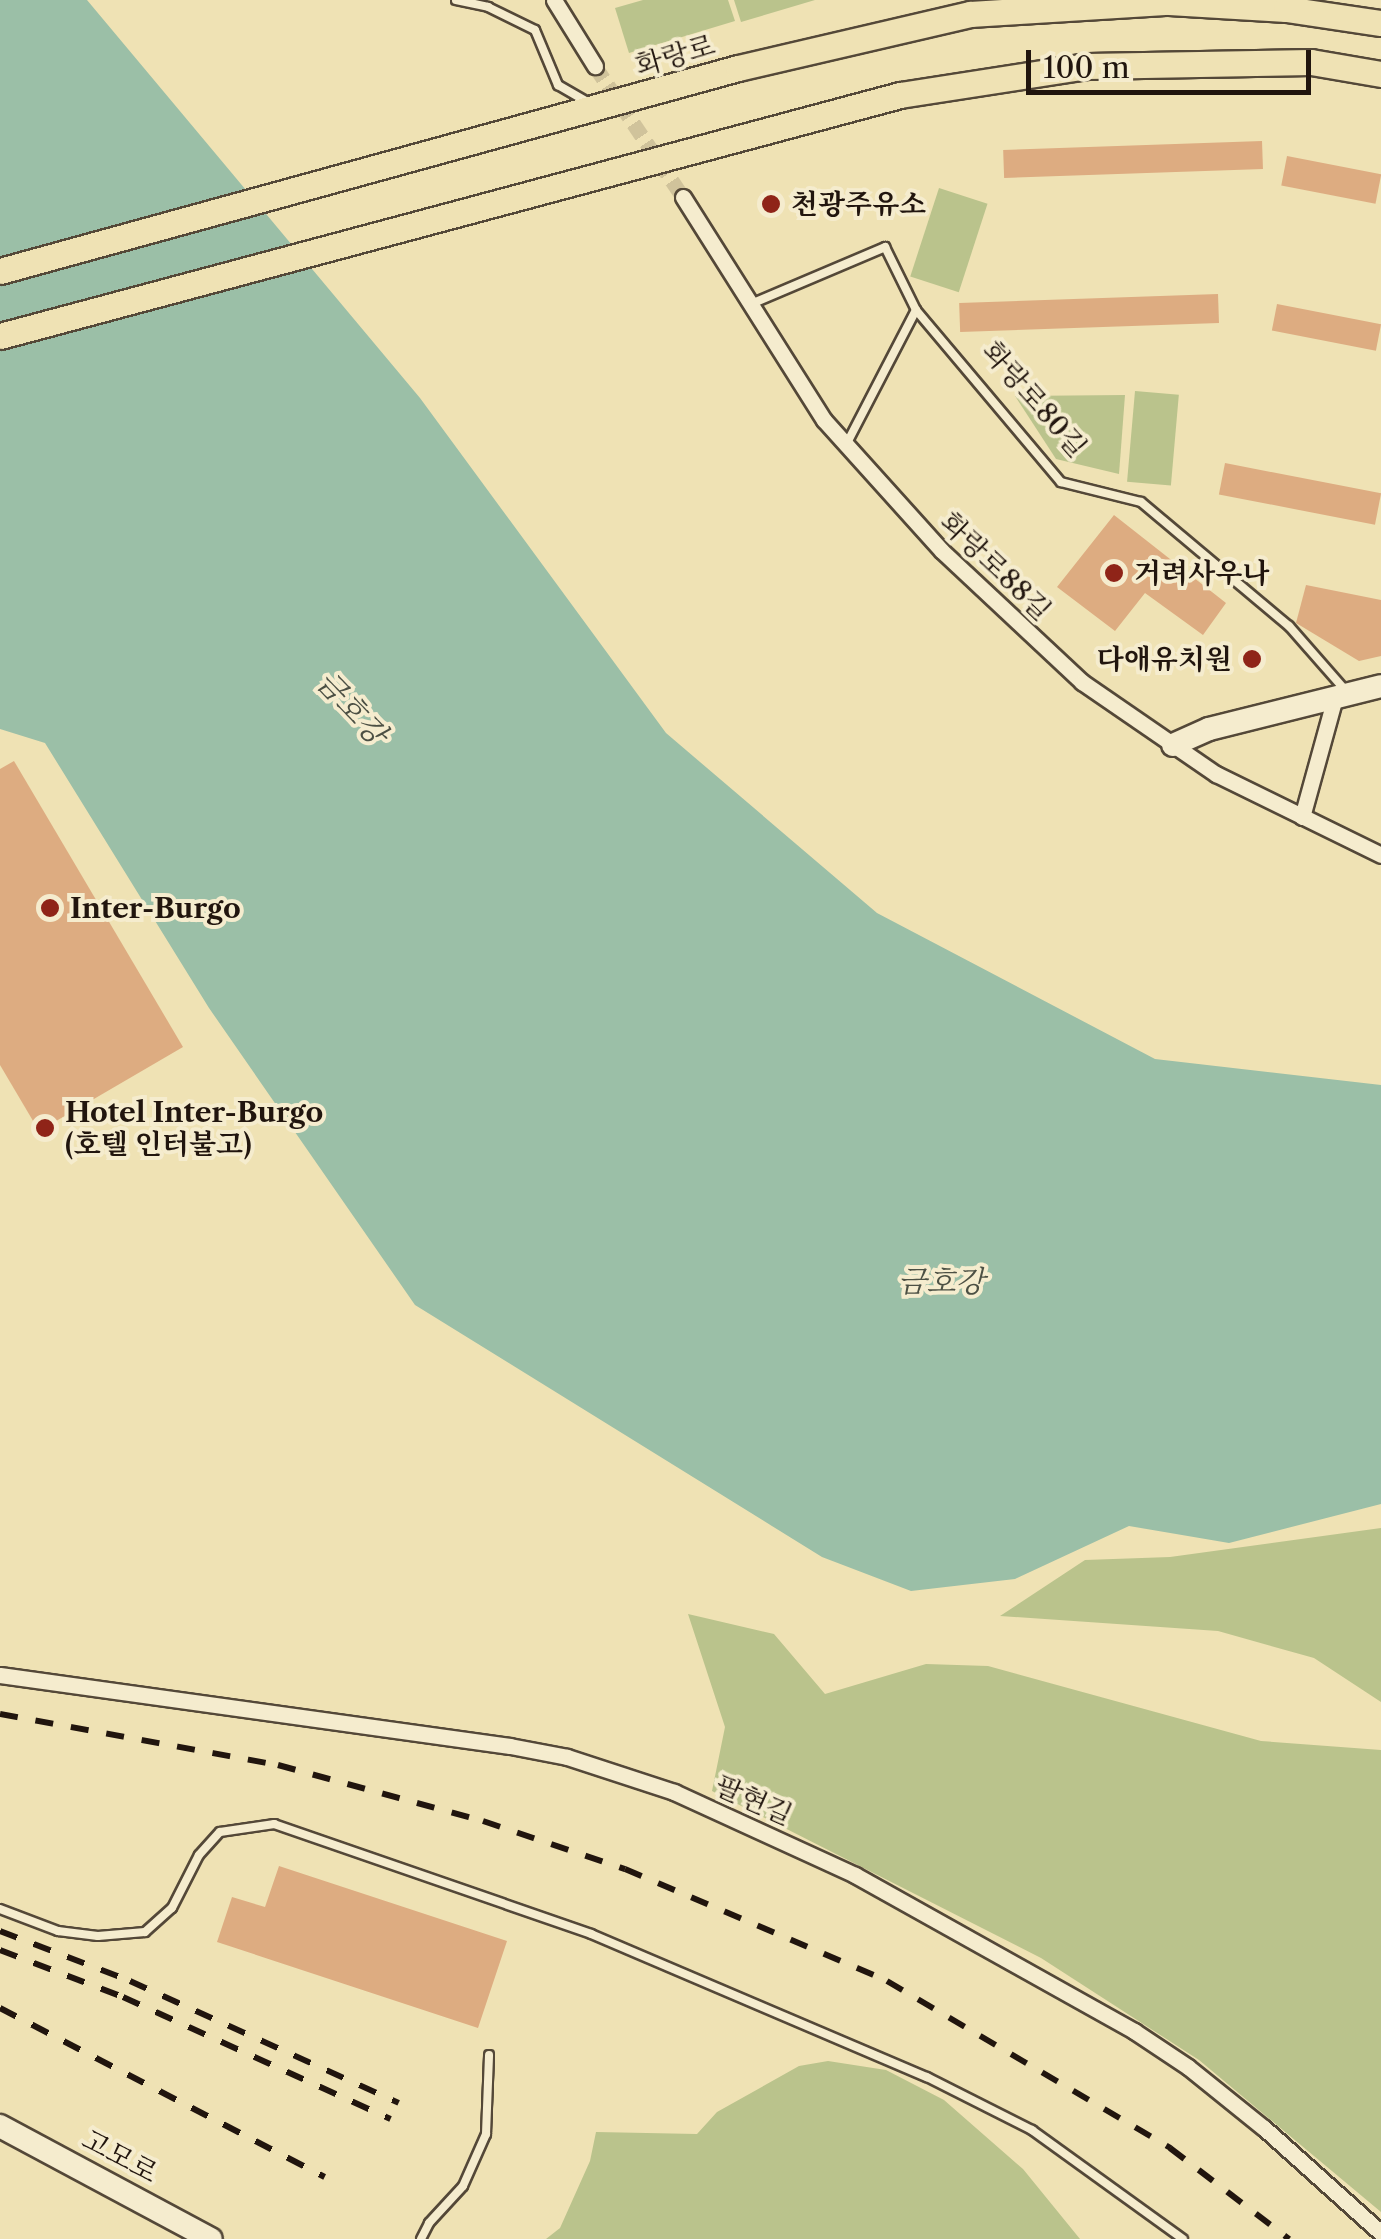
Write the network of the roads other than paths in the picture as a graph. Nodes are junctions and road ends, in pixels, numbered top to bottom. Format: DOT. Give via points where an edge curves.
graph roads {
  1 [pos="456,0"];
  2 [pos="554,0"];
  3 [pos="1381,23"];
  4 [pos="595,66"];
  5 [pos="1381,74"];
  6 [pos="599,108"];
  7 [pos="683,197"];
  8 [pos="0,271"];
  9 [pos="751,304"];
  10 [pos="916,310"];
  11 [pos="0,336"];
  12 [pos="846,444"];
  13 [pos="1381,686"];
  14 [pos="1342,696"];
  15 [pos="1173,745"];
  16 [pos="1302,817"];
  17 [pos="1381,855"];
  18 [pos="0,1675"];
  19 [pos="0,1909"];
  20 [pos="489,2056"];
  21 [pos="0,2126"];
  22 [pos="1381,2233"];
  23 [pos="211,2239"];
  24 [pos="421,2239"];
  25 [pos="1184,2239"];
  1 -- 6 [label="lane" via="535,30 558,86"];
  2 -- 4 [label="street"];
  3 -- 6 [label="main road, 화랑로" via="1169,2 970,14"];
  5 -- 11 [label="main road" via="1311,62 1088,66 900,95"];
  6 -- 8 [label="main road, 화랑로"];
  7 -- 9 [label="street, 화랑로88길"];
  9 -- 10 [label="lane, 화랑로80길" via="885,248"];
  9 -- 12 [label="street, 화랑로88길"];
  10 -- 12 [label="lane"];
  10 -- 14 [label="lane, 화랑로80길" via="1061,482 1141,502 1289,626"];
  12 -- 15 [label="street, 화랑로88길" via="942,551 1082,682"];
  13 -- 14 [label="main road"];
  14 -- 15 [label="main road" via="1209,729"];
  14 -- 16 [label="street"];
  15 -- 16 [label="street, 화랑로88길"];
  16 -- 17 [label="street, 화랑로88길"];
  18 -- 22 [label="street, 팔현길" via="510,1746 567,1756 674,1792 855,1875 1134,2031 1264,2128"];
  19 -- 25 [label="lane" via="78,1934 145,1932 172,1908 199,1854 220,1832 274,1824 590,1934 927,2077 1032,2130"];
  20 -- 24 [label="lane" via="486,2134 463,2186"];
  21 -- 23 [label="main road, 고모로"];
}
